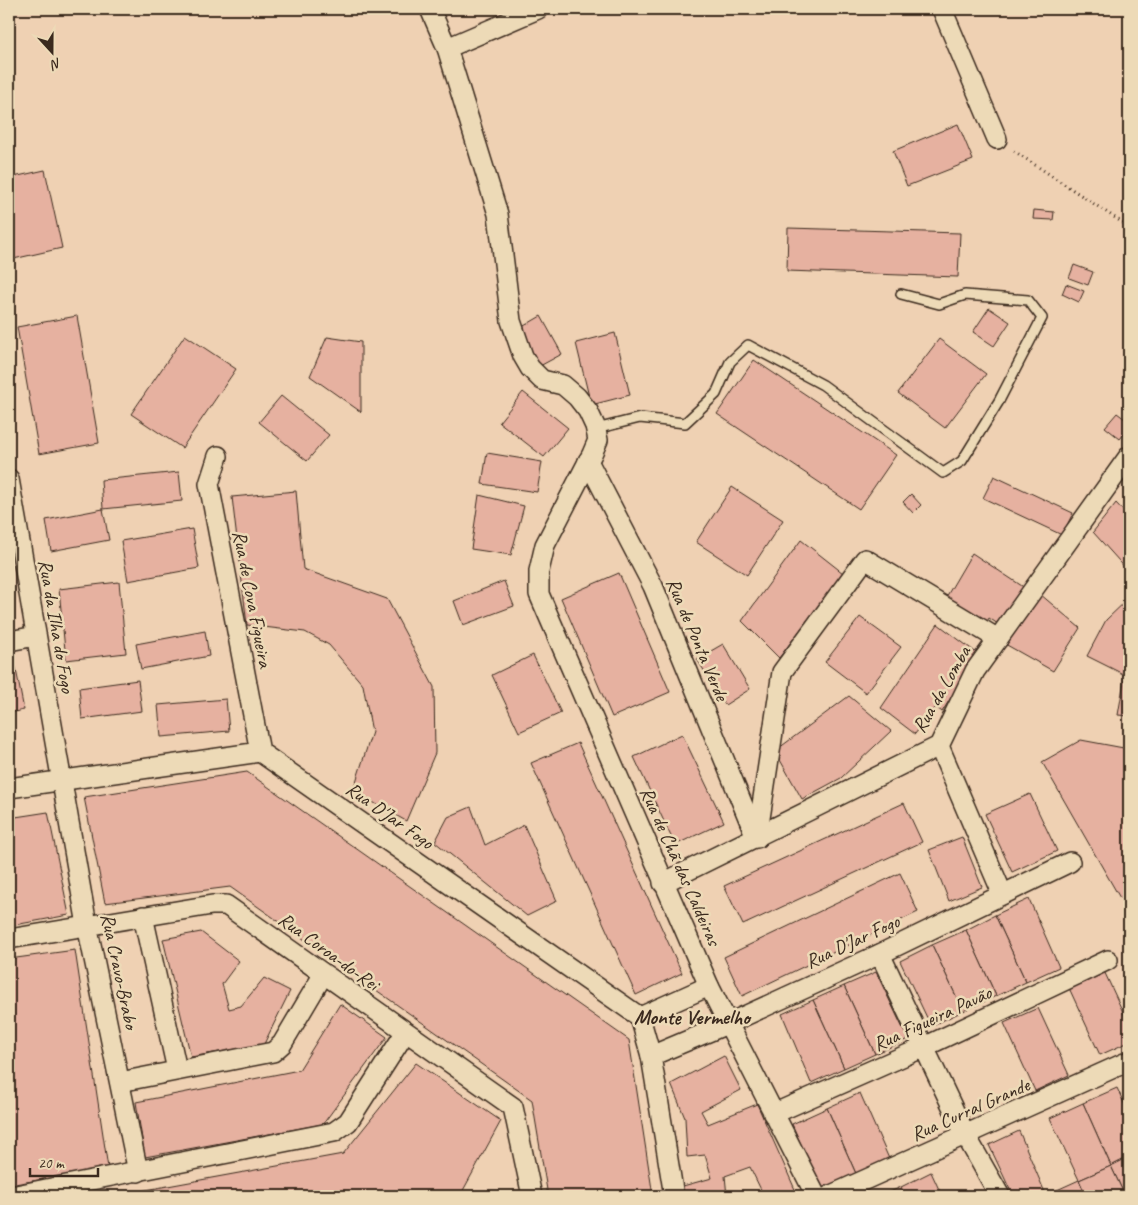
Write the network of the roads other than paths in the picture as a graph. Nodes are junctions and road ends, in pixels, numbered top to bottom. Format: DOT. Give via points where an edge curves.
graph roads {
  1 [pos="430,9"];
  2 [pos="538,9"];
  3 [pos="942,9"];
  4 [pos="446,48"];
  5 [pos="996,139"];
  6 [pos="901,294"];
  7 [pos="596,428"];
  8 [pos="218,456"];
  9 [pos="1129,456"];
  10 [pos="588,461"];
  11 [pos="9,479"];
  12 [pos="36,636"];
  13 [pos="998,639"];
  14 [pos="9,641"];
  15 [pos="939,746"];
  16 [pos="260,752"];
  17 [pos="60,780"];
  18 [pos="9,788"];
  19 [pos="757,838"];
  20 [pos="1070,862"];
  21 [pos="663,883"];
  22 [pos="1002,893"];
  23 [pos="143,916"];
  24 [pos="87,925"];
  25 [pos="9,939"];
  26 [pos="880,954"];
  27 [pos="1108,960"];
  28 [pos="323,975"];
  29 [pos="709,986"];
  30 [pos="640,1017"];
  31 [pos="727,1024"];
  32 [pos="405,1033"];
  33 [pos="922,1048"];
  34 [pos="650,1056"];
  35 [pos="1129,1061"];
  36 [pos="177,1070"];
  37 [pos="120,1082"];
  38 [pos="773,1114"];
  39 [pos="966,1136"];
  40 [pos="138,1172"];
  41 [pos="11,1196"];
  42 [pos="532,1196"];
  43 [pos="674,1196"];
  44 [pos="816,1196"];
  45 [pos="829,1196"];
  46 [pos="1000,1196"];
  1 -- 4 [label="street"];
  2 -- 4 [label="street"];
  3 -- 5 [label="street"];
  4 -- 7 [label="street" via="498,214 511,322 523,356 542,380 563,386 577,397"];
  6 -- 7 [label="lane" via="939,304 965,295 1028,300 1042,318 999,401 962,461 943,473 823,385 748,345 730,362 716,394 685,423 640,418"];
  7 -- 10 [label="street, Rua de Chã das Caldeiras" via="598,440"];
  8 -- 16 [label="street, Rua de Cova Figueira" via="208,484"];
  9 -- 13 [label="street, Rua da Lomba"];
  10 -- 19 [label="street, Rua de Ponta Verde" via="653,586"];
  10 -- 21 [label="street, Rua de Chã das Caldeiras" via="545,545 539,571 539,594"];
  11 -- 12 [label="street, Rua da Ilha do Fogo"];
  12 -- 14 [label="street"];
  12 -- 17 [label="street, Rua da Ilha do Fogo"];
  13 -- 15 [label="street, Rua da Lomba" via="975,671"];
  13 -- 19 [label="street" via="865,559 782,672"];
  15 -- 19 [label="street, Rua da Lomba"];
  15 -- 22 [label="street"];
  16 -- 17 [label="street"];
  16 -- 30 [label="street, Rua D'Jar Fogo"];
  17 -- 18 [label="street"];
  17 -- 24 [label="street, Rua Cravo-Brabo"];
  19 -- 21 [label="street, Rua da Lomba"];
  20 -- 22 [label="street, Rua D'Jar Fogo"];
  21 -- 29 [label="street, Rua de Chã das Caldeiras"];
  22 -- 26 [label="street, Rua D'Jar Fogo"];
  23 -- 24 [label="street, Rua Coroa-do-Rei"];
  23 -- 28 [label="street, Rua Coroa-do-Rei" via="226,905"];
  23 -- 36 [label="street"];
  24 -- 25 [label="street, Rua Coroa-do-Rei"];
  24 -- 37 [label="street, Rua Cravo-Brabo"];
  26 -- 31 [label="street, Rua D'Jar Fogo"];
  26 -- 33 [label="street"];
  27 -- 33 [label="street, Rua Figueira Pavão"];
  28 -- 32 [label="street, Rua Coroa-do-Rei"];
  28 -- 36 [label="street" via="282,1044 273,1052"];
  29 -- 30 [label="street"];
  29 -- 31 [label="street, Rua de Chã das Caldeiras"];
  30 -- 34 [label="street"];
  31 -- 34 [label="street, Rua D'Jar Fogo"];
  31 -- 38 [label="street, Rua de Chã das Caldeiras"];
  32 -- 40 [label="street" via="348,1122 334,1132"];
  32 -- 42 [label="street, Rua Coroa-do-Rei" via="513,1107"];
  33 -- 38 [label="street, Rua Figueira Pavão"];
  33 -- 39 [label="street"];
  34 -- 43 [label="street"];
  35 -- 39 [label="street, Rua Curral Grande"];
  36 -- 37 [label="street"];
  37 -- 40 [label="street, Rua Cravo-Brabo"];
  38 -- 44 [label="street, Rua de Chã das Caldeiras"];
  39 -- 45 [label="street, Rua Curral Grande"];
  39 -- 46 [label="street"];
  40 -- 41 [label="street"];
}
